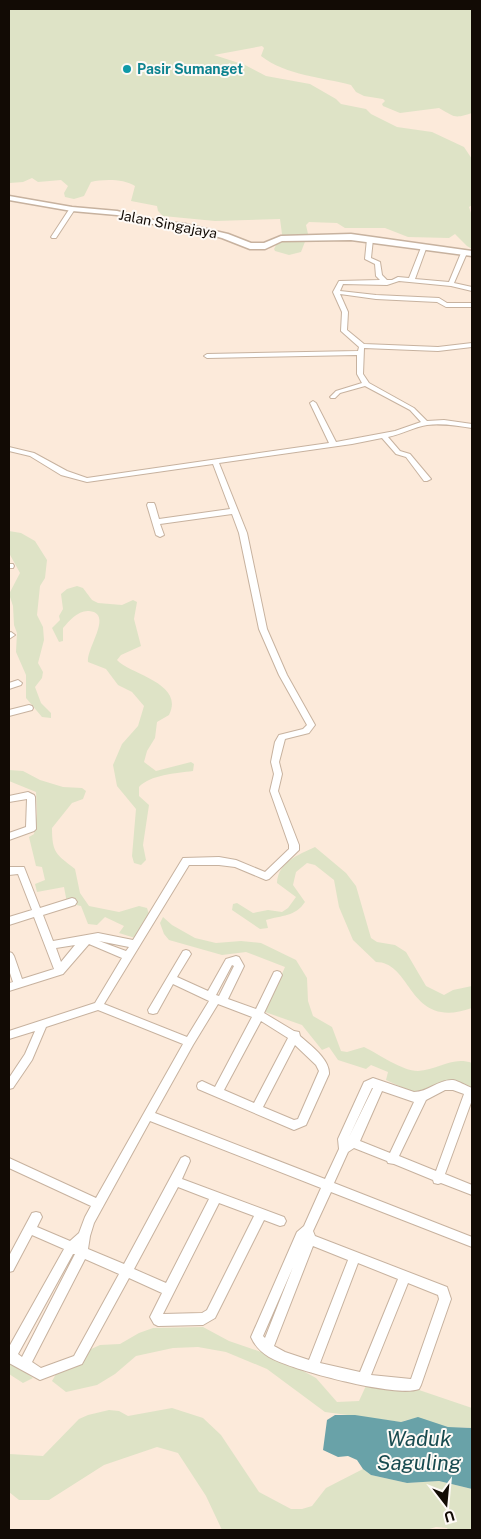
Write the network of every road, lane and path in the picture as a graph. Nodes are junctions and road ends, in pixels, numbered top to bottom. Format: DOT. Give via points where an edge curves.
graph roads {
  1 [pos="9,198"];
  2 [pos="72,209"];
  3 [pos="54,237"];
  4 [pos="370,239"];
  5 [pos="424,246"];
  6 [pos="468,253"];
  7 [pos="411,280"];
  8 [pos="387,282"];
  9 [pos="451,284"];
  10 [pos="472,289"];
  11 [pos="336,292"];
  12 [pos="472,305"];
  13 [pos="472,345"];
  14 [pos="361,349"];
  15 [pos="208,356"];
  16 [pos="366,384"];
  17 [pos="333,397"];
  18 [pos="313,403"];
  19 [pos="425,423"];
  20 [pos="472,426"];
  21 [pos="384,436"];
  22 [pos="333,444"];
  23 [pos="9,449"];
  24 [pos="215,461"];
  25 [pos="427,479"];
  26 [pos="151,505"];
  27 [pos="234,510"];
  28 [pos="156,522"];
  29 [pos="160,535"];
  30 [pos="18,683"];
  31 [pos="9,686"];
  32 [pos="28,708"];
  33 [pos="9,713"];
  34 [pos="9,800"];
  35 [pos="9,837"];
  36 [pos="9,871"];
  37 [pos="72,902"];
  38 [pos="38,912"];
  39 [pos="9,921"];
  40 [pos="86,938"];
  41 [pos="50,945"];
  42 [pos="136,945"];
  43 [pos="186,954"];
  44 [pos="9,956"];
  45 [pos="129,956"];
  46 [pos="60,971"];
  47 [pos="277,975"];
  48 [pos="171,980"];
  49 [pos="13,985"];
  50 [pos="216,999"];
  51 [pos="98,1006"];
  52 [pos="153,1010"];
  53 [pos="259,1014"];
  54 [pos="42,1025"];
  55 [pos="295,1035"];
  56 [pos="9,1036"];
  57 [pos="188,1042"];
  58 [pos="9,1085"];
  59 [pos="202,1086"];
  60 [pos="471,1092"];
  61 [pos="217,1093"];
  62 [pos="422,1097"];
  63 [pos="257,1108"];
  64 [pos="148,1115"];
  65 [pos="347,1144"];
  66 [pos="392,1160"];
  67 [pos="185,1161"];
  68 [pos="9,1163"];
  69 [pos="438,1179"];
  70 [pos="175,1181"];
  71 [pos="327,1185"];
  72 [pos="472,1190"];
  73 [pos="216,1197"];
  74 [pos="98,1204"];
  75 [pos="260,1214"];
  76 [pos="36,1217"];
  77 [pos="280,1222"];
  78 [pos="30,1229"];
  79 [pos="306,1235"];
  80 [pos="84,1236"];
  81 [pos="472,1242"];
  82 [pos="70,1247"];
  83 [pos="82,1252"];
  84 [pos="355,1256"];
  85 [pos="9,1267"];
  86 [pos="126,1270"];
  87 [pos="405,1276"];
  88 [pos="170,1290"];
  89 [pos="9,1356"];
  90 [pos="24,1366"];
  91 [pos="312,1367"];
  92 [pos="364,1378"];
  1 -- 2 [label="street, Jalan Singajaya"];
  2 -- 3 [label="street"];
  2 -- 4 [label="street, Jalan Singajaya" via="117,213 185,226 256,247 281,239"];
  4 -- 5 [label="street, Jalan Singajaya"];
  4 -- 8 [label="street" via="368,259 378,263 379,276"];
  5 -- 6 [label="street, Jalan Singajaya"];
  5 -- 7 [label="street"];
  6 -- 9 [label="street"];
  7 -- 8 [label="street"];
  7 -- 9 [label="street"];
  8 -- 11 [label="street" via="345,281 339,284"];
  9 -- 10 [label="street"];
  11 -- 12 [label="street"];
  11 -- 14 [label="street" via="345,312 344,331"];
  13 -- 14 [label="street" via="438,349"];
  14 -- 15 [label="street"];
  14 -- 16 [label="street" via="360,374"];
  16 -- 17 [label="street" via="338,392"];
  16 -- 19 [label="street" via="412,409"];
  18 -- 22 [label="street"];
  19 -- 20 [label="street"];
  19 -- 21 [label="street"];
  21 -- 22 [label="street"];
  21 -- 25 [label="street" via="398,453 408,455"];
  22 -- 24 [label="street"];
  23 -- 24 [label="street" via="32,454 64,473 87,480"];
  24 -- 27 [label="street"];
  26 -- 28 [label="street"];
  27 -- 28 [label="street"];
  27 -- 42 [label="street" via="245,540 263,629 283,675 311,725 306,731 282,737 275,762 278,774 275,796 295,848 266,876 236,864 188,860"];
  28 -- 29 [label="street"];
  30 -- 31 [label="street"];
  32 -- 33 [label="street"];
  34 -- 35 [label="street" via="31,797 31,830"];
  36 -- 38 [label="street" via="21,870"];
  37 -- 38 [label="street"];
  38 -- 39 [label="street"];
  38 -- 41 [label="street"];
  40 -- 41 [label="street"];
  40 -- 42 [label="street" via="100,935"];
  40 -- 45 [label="street"];
  40 -- 46 [label="street"];
  41 -- 46 [label="street"];
  42 -- 45 [label="street"];
  43 -- 48 [label="street"];
  44 -- 49 [label="street"];
  45 -- 51 [label="street"];
  46 -- 49 [label="street"];
  47 -- 53 [label="street"];
  48 -- 50 [label="street"];
  48 -- 52 [label="street"];
  50 -- 53 [label="street"];
  50 -- 57 [label="street"];
  51 -- 54 [label="street"];
  51 -- 57 [label="street"];
  53 -- 55 [label="street"];
  53 -- 61 [label="street"];
  54 -- 56 [label="street"];
  54 -- 58 [label="street" via="35,1047"];
  55 -- 63 [label="street"];
  55 -- 63 [label="street" via="325,1070 302,1122 294,1125"];
  57 -- 64 [label="street"];
  59 -- 61 [label="street"];
  60 -- 62 [label="street" via="453,1084"];
  60 -- 69 [label="street"];
  61 -- 63 [label="street"];
  62 -- 65 [label="street" via="379,1086"];
  62 -- 66 [label="street"];
  64 -- 71 [label="street"];
  64 -- 74 [label="street"];
  65 -- 66 [label="street"];
  65 -- 71 [label="street"];
  66 -- 69 [label="street"];
  67 -- 70 [label="street"];
  68 -- 74 [label="street"];
  69 -- 72 [label="street"];
  70 -- 73 [label="street"];
  70 -- 86 [label="street"];
  71 -- 79 [label="street"];
  71 -- 81 [label="street"];
  73 -- 75 [label="street"];
  73 -- 88 [label="street"];
  74 -- 80 [label="street"];
  75 -- 77 [label="street"];
  75 -- 88 [label="street" via="208,1318 158,1320 156,1316"];
  76 -- 78 [label="street"];
  78 -- 82 [label="street"];
  78 -- 85 [label="street"];
  79 -- 84 [label="street"];
  79 -- 91 [label="street" via="257,1337 283,1358"];
  80 -- 82 [label="street"];
  80 -- 83 [label="street"];
  82 -- 83 [label="street"];
  82 -- 89 [label="street"];
  83 -- 86 [label="street"];
  83 -- 90 [label="street"];
  84 -- 87 [label="street"];
  84 -- 91 [label="street"];
  86 -- 88 [label="street"];
  86 -- 90 [label="street" via="78,1360 40,1374"];
  87 -- 92 [label="street"];
  87 -- 92 [label="street" via="441,1290 445,1296 418,1381 411,1386"];
  89 -- 90 [label="street"];
  91 -- 92 [label="street"];
}
